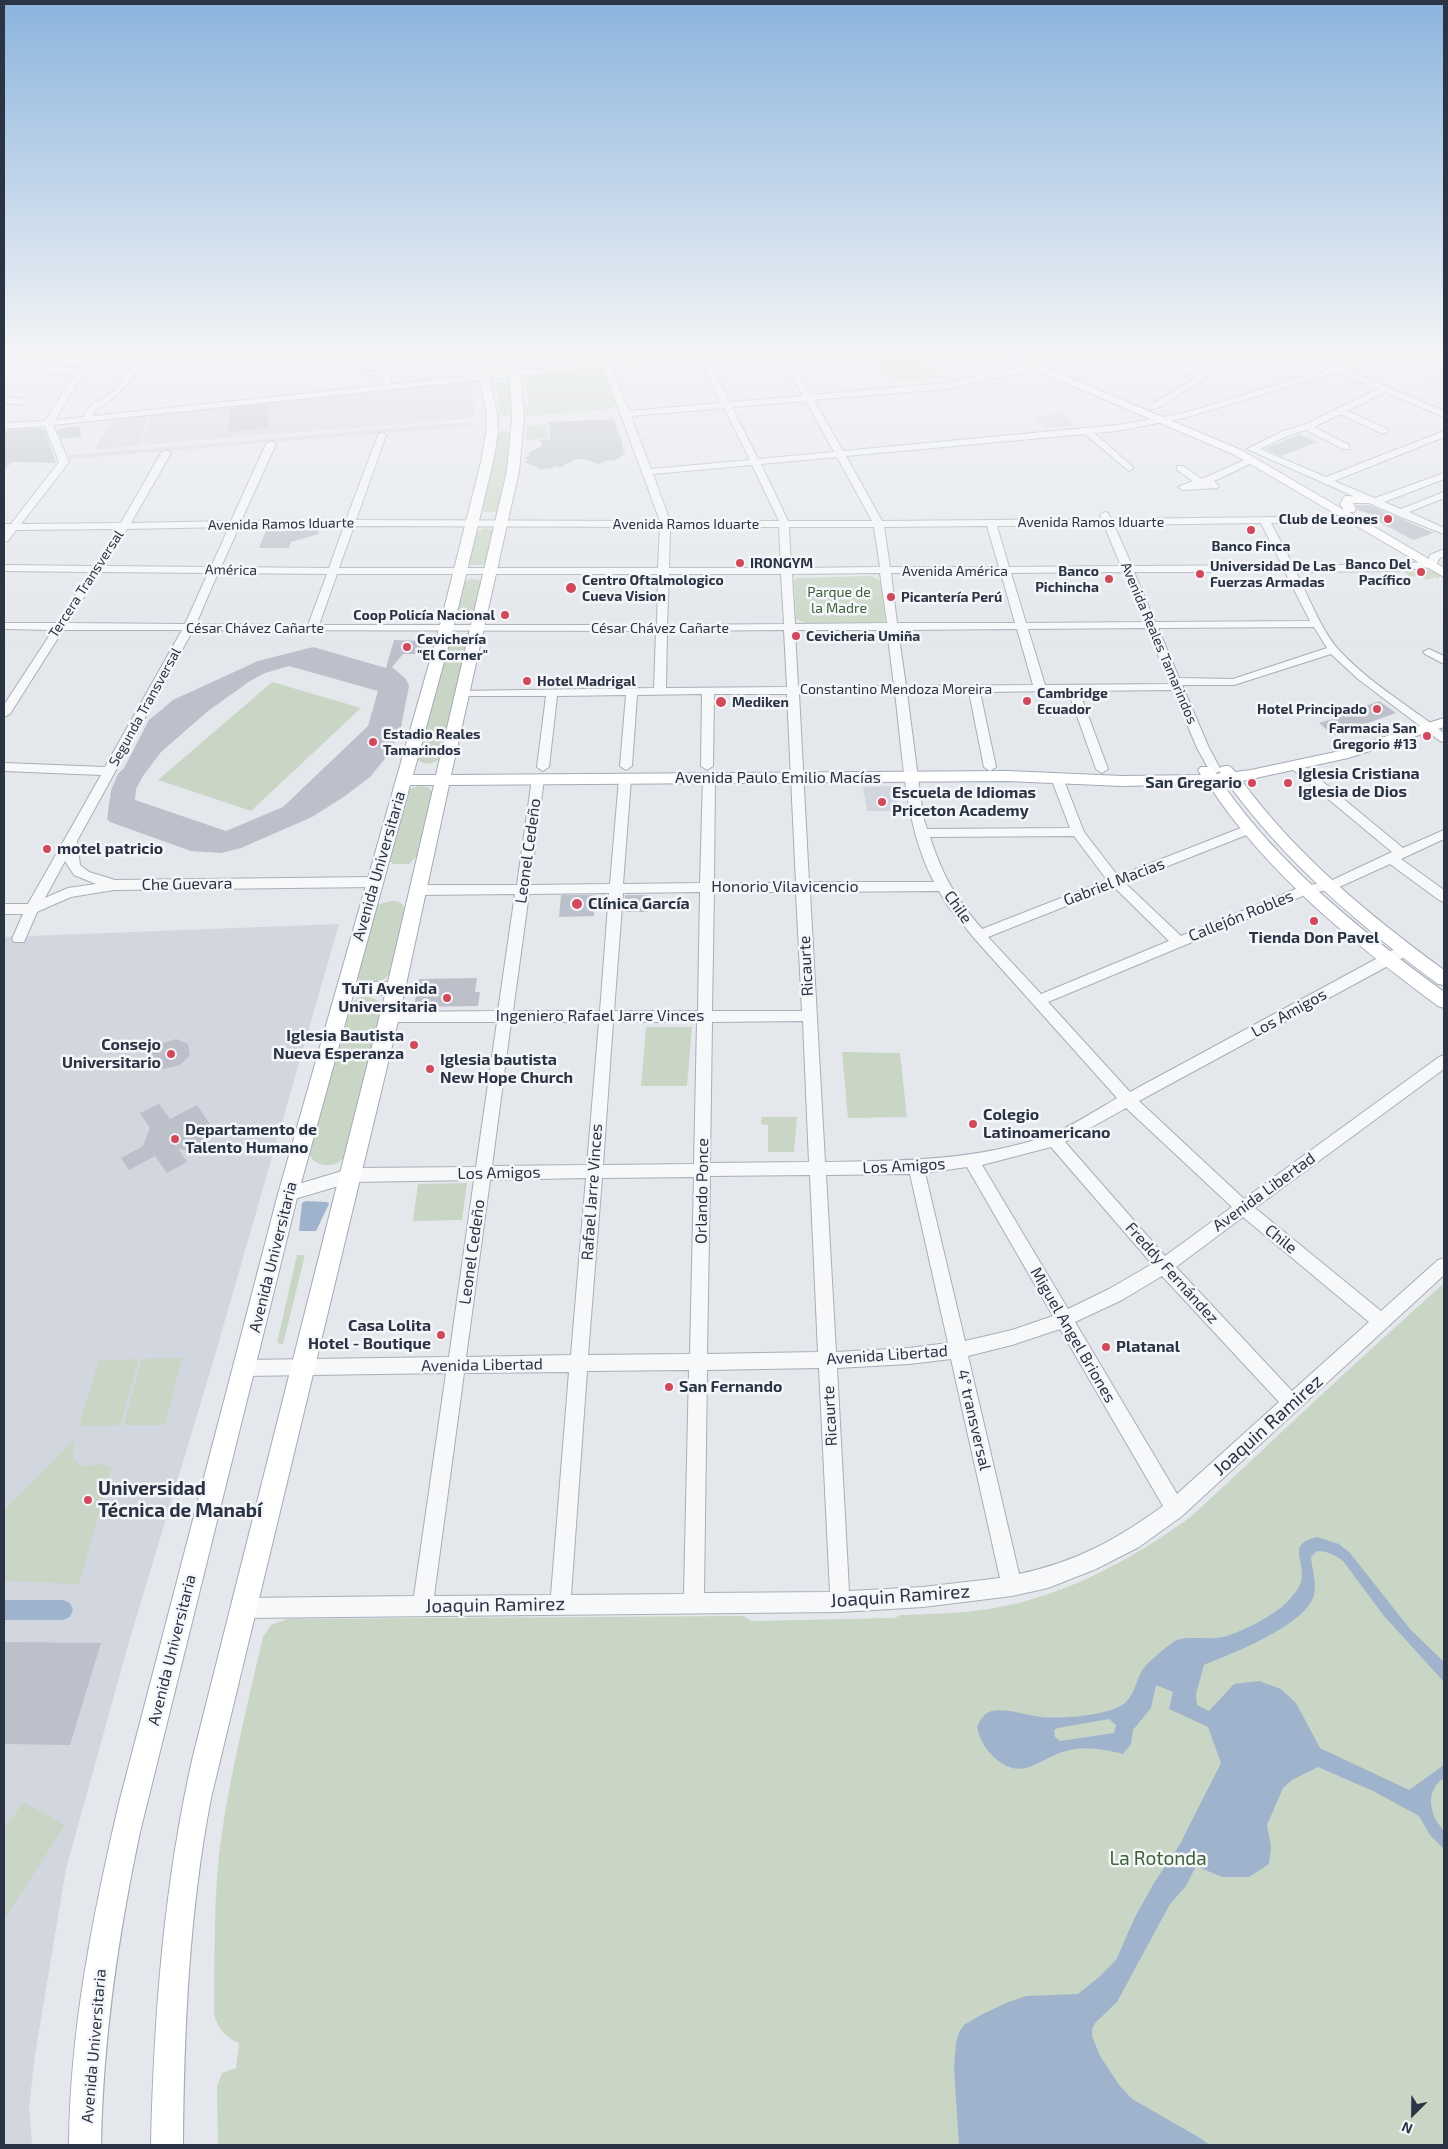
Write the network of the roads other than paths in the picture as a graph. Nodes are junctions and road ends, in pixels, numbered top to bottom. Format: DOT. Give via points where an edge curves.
graph roads {
  1 [pos="59,450"];
  2 [pos="268,450"];
  3 [pos="376,450"];
  4 [pos="489,450"];
  5 [pos="516,450"];
  6 [pos="640,450"];
  7 [pos="750,450"];
  8 [pos="838,450"];
  9 [pos="880,450"];
  10 [pos="1108,450"];
  11 [pos="1233,450"];
  12 [pos="1243,450"];
  13 [pos="1260,450"];
  14 [pos="1403,450"];
  15 [pos="1237,452"];
  16 [pos="166,453"];
  17 [pos="840,454"];
  18 [pos="1252,455"];
  19 [pos="756,462"];
  20 [pos="1129,468"];
  21 [pos="1180,468"];
  22 [pos="1283,468"];
  23 [pos="648,472"];
  24 [pos="1444,476"];
  25 [pos="1327,480"];
  26 [pos="1444,495"];
  27 [pos="1370,501"];
  28 [pos="1399,513"];
  29 [pos="1355,515"];
  30 [pos="1107,519"];
  31 [pos="351,520"];
  32 [pos="472,520"];
  33 [pos="502,520"];
  34 [pos="876,520"];
  35 [pos="4,521"];
  36 [pos="665,521"];
  37 [pos="784,521"];
  38 [pos="1265,521"];
  39 [pos="236,522"];
  40 [pos="125,523"];
  41 [pos="991,523"];
  42 [pos="12,525"];
  43 [pos="1444,531"];
  44 [pos="4,539"];
  45 [pos="1439,559"];
  46 [pos="4,568"];
  47 [pos="1289,568"];
  48 [pos="96,569"];
  49 [pos="215,570"];
  50 [pos="1005,570"];
  51 [pos="1128,570"];
  52 [pos="332,571"];
  53 [pos="885,571"];
  54 [pos="459,572"];
  55 [pos="491,572"];
  56 [pos="663,572"];
  57 [pos="786,572"];
  58 [pos="1444,573"];
  59 [pos="1317,624"];
  60 [pos="1151,625"];
  61 [pos="4,626"];
  62 [pos="892,626"];
  63 [pos="1021,626"];
  64 [pos="58,627"];
  65 [pos="189,627"];
  66 [pos="788,627"];
  67 [pos="312,628"];
  68 [pos="661,628"];
  69 [pos="446,629"];
  70 [pos="479,629"];
  71 [pos="1333,650"];
  72 [pos="1429,652"];
  73 [pos="1444,662"];
  74 [pos="1176,684"];
  75 [pos="1040,688"];
  76 [pos="1072,688"];
  77 [pos="900,689"];
  78 [pos="974,689"];
  79 [pos="792,690"];
  80 [pos="708,691"];
  81 [pos="552,692"];
  82 [pos="632,692"];
  83 [pos="660,692"];
  84 [pos="464,693"];
  85 [pos="1444,710"];
  86 [pos="4,712"];
  87 [pos="1444,722"];
  88 [pos="1424,723"];
  89 [pos="1444,738"];
  90 [pos="1296,766"];
  91 [pos="990,767"];
  92 [pos="4,768"];
  93 [pos="1102,770"];
  94 [pos="109,771"];
  95 [pos="796,771"];
  96 [pos="708,772"];
  97 [pos="911,772"];
  98 [pos="540,773"];
  99 [pos="625,773"];
  100 [pos="1218,773"];
  101 [pos="405,774"];
  102 [pos="450,774"];
  103 [pos="1057,778"];
  104 [pos="1250,829"];
  105 [pos="1078,832"];
  106 [pos="922,833"];
  107 [pos="1444,834"];
  108 [pos="71,840"];
  109 [pos="1396,856"];
  110 [pos="1117,881"];
  111 [pos="375,882"];
  112 [pos="114,884"];
  113 [pos="943,886"];
  114 [pos="1330,886"];
  115 [pos="802,887"];
  116 [pos="707,888"];
  117 [pos="523,889"];
  118 [pos="616,889"];
  119 [pos="1308,889"];
  120 [pos="418,890"];
  121 [pos="1444,896"];
  122 [pos="4,909"];
  123 [pos="32,909"];
  124 [pos="978,935"];
  125 [pos="19,939"];
  126 [pos="1178,941"];
  127 [pos="1405,950"];
  128 [pos="1388,959"];
  129 [pos="1444,979"];
  130 [pos="345,988"];
  131 [pos="395,989"];
  132 [pos="1037,1001"];
  133 [pos="1444,1002"];
  134 [pos="505,1016"];
  135 [pos="606,1016"];
  136 [pos="705,1016"];
  137 [pos="809,1016"];
  138 [pos="390,1017"];
  139 [pos="1444,1061"];
  140 [pos="1129,1101"];
  141 [pos="1054,1140"];
  142 [pos="972,1162"];
  143 [pos="916,1167"];
  144 [pos="817,1168"];
  145 [pos="702,1170"];
  146 [pos="594,1171"];
  147 [pos="483,1173"];
  148 [pos="352,1174"];
  149 [pos="288,1194"];
  150 [pos="1243,1208"];
  151 [pos="1444,1265"];
  152 [pos="1164,1266"];
  153 [pos="1064,1319"];
  154 [pos="1382,1322"];
  155 [pos="958,1350"];
  156 [pos="828,1360"];
  157 [pos="698,1362"];
  158 [pos="579,1364"];
  159 [pos="457,1365"];
  160 [pos="302,1367"];
  161 [pos="245,1368"];
  162 [pos="1292,1403"];
  163 [pos="1174,1509"];
  164 [pos="1012,1586"];
  165 [pos="840,1602"];
  166 [pos="694,1603"];
  167 [pos="560,1605"];
  168 [pos="423,1606"];
  169 [pos="242,1608"];
  170 [pos="85,2145"];
  171 [pos="166,2145"];
  1 -- 42 [label="street" via="62,458"];
  2 -- 39 [label="street, Segunda Transversal"];
  3 -- 31 [label="street"];
  4 -- 32 [label="main road, Avenida Universitaria"];
  5 -- 33 [label="main road"];
  6 -- 23 [label="street"];
  7 -- 19 [label="street, Ricaurte"];
  8 -- 17 [label="street, Chile"];
  9 -- 17 [label="street"];
  10 -- 20 [label="street"];
  11 -- 15 [label="main road"];
  12 -- 18 [label="main road"];
  13 -- 18 [label="street"];
  14 -- 25 [label="street"];
  15 -- 18 [label="main road"];
  15 -- 22 [label="street"];
  16 -- 40 [label="street, Tercera Transversal"];
  17 -- 19 [label="street"];
  17 -- 34 [label="street, Chile"];
  18 -- 21 [label="street" via="1204,481"];
  18 -- 22 [label="main road"];
  18 -- 25 [label="street"];
  18 -- 29 [label="main road"];
  19 -- 23 [label="street"];
  19 -- 37 [label="street, Ricaurte"];
  22 -- 27 [label="street"];
  22 -- 29 [label="main road"];
  23 -- 36 [label="street"];
  24 -- 27 [label="street"];
  25 -- 27 [label="street"];
  26 -- 28 [label="street"];
  27 -- 28 [label="street"];
  27 -- 29 [label="main road" via="1349,499 1346,504"];
  28 -- 43 [label="street"];
  29 -- 30 [label="street, Avenida Ramos Iduarte"];
  29 -- 38 [label="street, Avenida Ramos Iduarte"];
  29 -- 45 [label="main road"];
  30 -- 34 [label="street, Avenida Ramos Iduarte"];
  30 -- 38 [label="street, Avenida Ramos Iduarte"];
  30 -- 41 [label="street, Avenida Ramos Iduarte"];
  30 -- 51 [label="street, Avenida Reales Tamarindos"];
  31 -- 32 [label="street, Avenida Ramos Iduarte"];
  31 -- 39 [label="street, Avenida Ramos Iduarte"];
  31 -- 52 [label="street"];
  32 -- 33 [label="street, Avenida Ramos Iduarte"];
  32 -- 54 [label="main road, Avenida Universitaria"];
  33 -- 36 [label="street, Avenida Ramos Iduarte"];
  33 -- 55 [label="main road"];
  34 -- 37 [label="street, Avenida Ramos Iduarte"];
  34 -- 41 [label="street, Avenida Ramos Iduarte"];
  34 -- 53 [label="street, Chile"];
  35 -- 42 [label="street, Avenida Ramos Iduarte"];
  36 -- 37 [label="street, Avenida Ramos Iduarte"];
  36 -- 56 [label="street"];
  37 -- 57 [label="street, Ricaurte"];
  38 -- 47 [label="street"];
  39 -- 40 [label="street, Avenida Ramos Iduarte"];
  39 -- 49 [label="street, Segunda Transversal"];
  40 -- 42 [label="street, Avenida Ramos Iduarte"];
  40 -- 48 [label="street, Tercera Transversal"];
  41 -- 50 [label="street"];
  42 -- 44 [label="street"];
  45 -- 47 [label="street, Avenida América" via="1395,568"];
  45 -- 58 [label="main road"];
  46 -- 48 [label="street, América"];
  47 -- 51 [label="street, Avenida América"];
  47 -- 59 [label="street"];
  48 -- 49 [label="street, América"];
  48 -- 64 [label="street, Tercera Transversal"];
  49 -- 52 [label="street, América"];
  49 -- 65 [label="street, Segunda Transversal"];
  50 -- 51 [label="street, Avenida América"];
  50 -- 53 [label="street, Avenida América"];
  50 -- 63 [label="street"];
  51 -- 60 [label="street, Avenida Reales Tamarindos"];
  52 -- 54 [label="street, América"];
  52 -- 67 [label="street"];
  53 -- 57 [label="street, Avenida América"];
  53 -- 62 [label="street, Chile"];
  54 -- 55 [label="street, Avenida América"];
  54 -- 69 [label="main road, Avenida Universitaria"];
  55 -- 56 [label="street, Avenida América"];
  55 -- 70 [label="main road"];
  56 -- 57 [label="street, Avenida América"];
  56 -- 68 [label="street"];
  57 -- 66 [label="street, Ricaurte"];
  59 -- 60 [label="street, César Chávez Cañarte"];
  59 -- 71 [label="street"];
  60 -- 63 [label="street, César Chávez Cañarte"];
  60 -- 74 [label="street, Avenida Reales Tamarindos"];
  61 -- 64 [label="street, César Chávez Cañarte"];
  62 -- 63 [label="street, César Chávez Cañarte"];
  62 -- 66 [label="street, César Chávez Cañarte"];
  62 -- 77 [label="street, Chile"];
  63 -- 75 [label="street"];
  64 -- 65 [label="street, César Chávez Cañarte"];
  64 -- 86 [label="street, Tercera Transversal"];
  65 -- 67 [label="street, César Chávez Cañarte"];
  65 -- 94 [label="street, Segunda Transversal"];
  66 -- 68 [label="street, César Chávez Cañarte"];
  66 -- 79 [label="street, Ricaurte"];
  67 -- 69 [label="street, César Chávez Cañarte"];
  68 -- 70 [label="street, César Chávez Cañarte"];
  68 -- 83 [label="street"];
  69 -- 70 [label="street, César Chávez Cañarte"];
  69 -- 101 [label="main road, Avenida Universitaria"];
  70 -- 84 [label="main road"];
  71 -- 74 [label="street, Constantino Mendoza Moreira" via="1234,682"];
  71 -- 88 [label="street" via="1356,672"];
  72 -- 73 [label="street"];
  74 -- 76 [label="street, Constantino Mendoza Moreira"];
  74 -- 100 [label="street, Avenida Reales Tamarindos" via="1203,748"];
  75 -- 76 [label="street, Constantino Mendoza Moreira"];
  75 -- 78 [label="street, Constantino Mendoza Moreira"];
  76 -- 93 [label="street"];
  77 -- 78 [label="street, Constantino Mendoza Moreira"];
  77 -- 79 [label="street, Constantino Mendoza Moreira"];
  77 -- 97 [label="street, Chile"];
  78 -- 91 [label="street"];
  79 -- 80 [label="street, Constantino Mendoza Moreira"];
  79 -- 95 [label="street, Ricaurte"];
  80 -- 83 [label="street, Constantino Mendoza Moreira"];
  80 -- 96 [label="street, Orlando Ponce"];
  81 -- 82 [label="street, Constantino Mendoza Moreira"];
  81 -- 84 [label="street, Constantino Mendoza Moreira"];
  81 -- 98 [label="street, Leonel Cedeño"];
  82 -- 83 [label="street, Constantino Mendoza Moreira"];
  82 -- 99 [label="street, Rafael Jarre Vinces"];
  84 -- 102 [label="main road"];
  85 -- 88 [label="main road, Avenida Paulo Emilio Macías"];
  87 -- 88 [label="main road, Avenida Paulo Emilio Macías"];
  88 -- 89 [label="street"];
  88 -- 90 [label="main road, Avenida Paulo Emilio Macías" via="1362,750"];
  88 -- 100 [label="main road, Avenida Paulo Emilio Macías"];
  90 -- 100 [label="main road, Avenida Paulo Emilio Macías"];
  90 -- 109 [label="street"];
  91 -- 93 [label="main road, Avenida Paulo Emilio Macías"];
  91 -- 97 [label="main road, Avenida Paulo Emilio Macías"];
  92 -- 94 [label="street"];
  93 -- 100 [label="main road, Avenida Paulo Emilio Macías"];
  94 -- 108 [label="street, Segunda Transversal"];
  95 -- 96 [label="main road, Avenida Paulo Emilio Macías"];
  95 -- 97 [label="main road, Avenida Paulo Emilio Macías"];
  95 -- 115 [label="street, Ricaurte"];
  96 -- 99 [label="main road, Avenida Paulo Emilio Macías"];
  96 -- 116 [label="street, Orlando Ponce"];
  97 -- 103 [label="main road, Avenida Paulo Emilio Macías"];
  97 -- 106 [label="street, Chile"];
  98 -- 99 [label="main road, Avenida Paulo Emilio Macías"];
  98 -- 102 [label="main road, Avenida Paulo Emilio Macías"];
  98 -- 117 [label="street, Leonel Cedeño"];
  99 -- 118 [label="street, Rafael Jarre Vinces"];
  100 -- 103 [label="main road, Avenida Paulo Emilio Macías" via="1122,781"];
  100 -- 104 [label="main road, Avenida Reales Tamarindos"];
  100 -- 114 [label="main road, Avenida Reales Tamarindos"];
  101 -- 102 [label="main road, Avenida Paulo Emilio Macías"];
  101 -- 111 [label="main road, Avenida Universitaria"];
  102 -- 120 [label="main road"];
  103 -- 105 [label="street"];
  104 -- 110 [label="street, Gabriel Macias"];
  104 -- 119 [label="main road, Avenida Reales Tamarindos"];
  105 -- 106 [label="street"];
  105 -- 110 [label="street"];
  106 -- 113 [label="street, Chile"];
  107 -- 109 [label="street, Callejón Robles"];
  108 -- 112 [label="street" via="72,865 90,878"];
  108 -- 123 [label="street, Segunda Transversal"];
  109 -- 114 [label="street, Callejón Robles"];
  109 -- 121 [label="street"];
  110 -- 124 [label="street, Gabriel Macias"];
  110 -- 126 [label="street"];
  111 -- 112 [label="street, Che Guevara"];
  111 -- 130 [label="main road, Avenida Universitaria"];
  112 -- 123 [label="street, Che Guevara" via="68,893"];
  113 -- 115 [label="street, Honorio Vilavicencio"];
  113 -- 124 [label="street, Chile"];
  114 -- 119 [label="street, Callejón Robles"];
  114 -- 127 [label="main road, Avenida Reales Tamarindos"];
  115 -- 116 [label="street, Honorio Vilavicencio"];
  115 -- 137 [label="street, Ricaurte"];
  116 -- 118 [label="street, Honorio Vilavicencio"];
  116 -- 136 [label="street, Orlando Ponce"];
  117 -- 118 [label="street, Honorio Vilavicencio"];
  117 -- 120 [label="street, Honorio Vilavicencio"];
  117 -- 134 [label="street, Leonel Cedeño"];
  118 -- 135 [label="street, Rafael Jarre Vinces"];
  119 -- 126 [label="street, Callejón Robles"];
  119 -- 128 [label="main road, Avenida Reales Tamarindos"];
  120 -- 131 [label="main road"];
  122 -- 123 [label="street, Che Guevara"];
  123 -- 125 [label="street"];
  124 -- 132 [label="street, Chile"];
  126 -- 132 [label="street, Callejón Robles"];
  127 -- 128 [label="street, Los Amigos"];
  127 -- 129 [label="main road, Avenida Reales Tamarindos"];
  128 -- 133 [label="main road, Avenida Reales Tamarindos"];
  128 -- 140 [label="street, Los Amigos"];
  130 -- 131 [label="main road"];
  130 -- 149 [label="main road, Avenida Universitaria"];
  131 -- 138 [label="main road"];
  132 -- 140 [label="street, Chile"];
  134 -- 135 [label="street, Ingeniero Rafael Jarre Vinces"];
  134 -- 138 [label="street, Ingeniero Rafael Jarre Vinces"];
  134 -- 147 [label="street, Leonel Cedeño"];
  135 -- 136 [label="street, Ingeniero Rafael Jarre Vinces"];
  135 -- 146 [label="street, Rafael Jarre Vinces"];
  136 -- 137 [label="street, Ingeniero Rafael Jarre Vinces"];
  136 -- 145 [label="street, Orlando Ponce"];
  137 -- 144 [label="street, Ricaurte"];
  138 -- 148 [label="main road"];
  139 -- 150 [label="street, Avenida Libertad"];
  140 -- 141 [label="street, Los Amigos"];
  140 -- 150 [label="street, Chile"];
  141 -- 142 [label="street, Los Amigos"];
  141 -- 152 [label="street, Freddy Fernández"];
  142 -- 143 [label="street, Los Amigos"];
  142 -- 153 [label="street, Miguel Angel Briones"];
  143 -- 144 [label="street, Los Amigos"];
  143 -- 155 [label="street, 4° transversal"];
  144 -- 145 [label="street, Los Amigos"];
  144 -- 156 [label="street, Ricaurte"];
  145 -- 146 [label="street, Los Amigos"];
  145 -- 157 [label="street, Orlando Ponce"];
  146 -- 147 [label="street, Los Amigos"];
  146 -- 158 [label="street, Rafael Jarre Vinces"];
  147 -- 148 [label="street, Los Amigos"];
  147 -- 159 [label="street, Leonel Cedeño"];
  148 -- 149 [label="street, Los Amigos"];
  148 -- 160 [label="main road"];
  149 -- 161 [label="main road, Avenida Universitaria"];
  150 -- 152 [label="street, Avenida Libertad"];
  150 -- 154 [label="street, Chile"];
  151 -- 154 [label="street, Joaquin Ramirez"];
  152 -- 153 [label="street, Avenida Libertad" via="1133,1286"];
  152 -- 162 [label="street, Freddy Fernández"];
  153 -- 155 [label="street, Avenida Libertad" via="996,1342"];
  153 -- 163 [label="street, Miguel Angel Briones"];
  154 -- 162 [label="street, Joaquin Ramirez"];
  155 -- 156 [label="street, Avenida Libertad" via="913,1356"];
  155 -- 164 [label="street, 4° transversal"];
  156 -- 157 [label="street, Avenida Libertad"];
  156 -- 165 [label="street, Ricaurte"];
  157 -- 158 [label="street, Avenida Libertad"];
  157 -- 166 [label="street, Orlando Ponce"];
  158 -- 159 [label="street, Avenida Libertad"];
  158 -- 167 [label="street, Rafael Jarre Vinces"];
  159 -- 160 [label="street, Avenida Libertad"];
  159 -- 168 [label="street, Leonel Cedeño"];
  160 -- 161 [label="street, Avenida Libertad"];
  160 -- 169 [label="main road"];
  161 -- 170 [label="main road, Avenida Universitaria" via="116,1879 91,2038"];
  162 -- 163 [label="street, Joaquin Ramirez"];
  163 -- 164 [label="street, Joaquin Ramirez" via="1132,1540 1089,1562 1048,1578"];
  164 -- 165 [label="street, Joaquin Ramirez" via="923,1597"];
  165 -- 166 [label="street, Joaquin Ramirez"];
  166 -- 167 [label="street, Joaquin Ramirez"];
  167 -- 168 [label="street, Joaquin Ramirez"];
  168 -- 169 [label="street, Joaquin Ramirez"];
  169 -- 171 [label="main road" via="190,1838 178,1939"];
}
